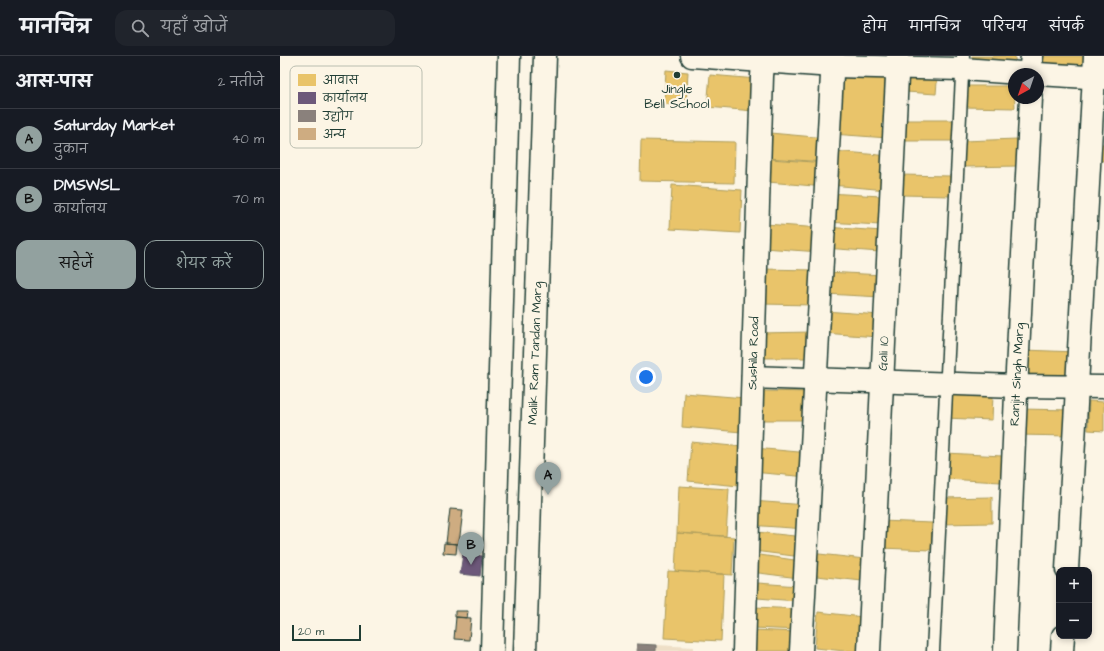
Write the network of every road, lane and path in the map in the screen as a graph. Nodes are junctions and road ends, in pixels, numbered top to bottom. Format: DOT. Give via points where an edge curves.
graph roads {
  1 [pos="509,56"];
  2 [pos="545,56"];
  3 [pos="692,56"];
  4 [pos="1032,56"];
  5 [pos="764,59"];
  6 [pos="833,61"];
  7 [pos="898,62"];
  8 [pos="962,62"];
  9 [pos="1031,68"];
  10 [pos="1008,70"];
  11 [pos="1098,70"];
  12 [pos="1044,74"];
  13 [pos="1031,104"];
  14 [pos="752,377"];
  15 [pos="816,379"];
  16 [pos="882,381"];
  17 [pos="946,384"];
  18 [pos="1017,386"];
  19 [pos="1077,387"];
  20 [pos="1104,387"];
  21 [pos="1067,567"];
  22 [pos="1063,639"];
  23 [pos="492,651"];
  24 [pos="525,651"];
  25 [pos="744,651"];
  26 [pos="801,651"];
  27 [pos="869,651"];
  28 [pos="933,651"];
  29 [pos="1005,651"];
  30 [pos="1062,651"];
  1 -- 23 [label="street"];
  2 -- 24 [label="street, Malik Ram Tandan Marg"];
  3 -- 5 [label="street"];
  4 -- 9 [label="street"];
  5 -- 6 [label="street"];
  5 -- 14 [label="street, Sushila Road"];
  6 -- 7 [label="street"];
  6 -- 15 [label="street"];
  7 -- 8 [label="street"];
  7 -- 16 [label="street, Gali 10"];
  8 -- 10 [label="street"];
  8 -- 17 [label="lane"];
  11 -- 12 [label="street"];
  11 -- 19 [label="street"];
  13 -- 18 [label="street, Ranjit Singh Marg"];
  14 -- 15 [label="street"];
  14 -- 25 [label="street, Sushila Road"];
  15 -- 16 [label="street"];
  15 -- 26 [label="street"];
  16 -- 17 [label="street"];
  16 -- 27 [label="street, Gali 10"];
  17 -- 18 [label="street"];
  17 -- 28 [label="lane"];
  18 -- 19 [label="street"];
  18 -- 29 [label="street, Ranjit Singh Marg"];
  19 -- 20 [label="street"];
  19 -- 21 [label="street"];
  22 -- 30 [label="street"];
}
